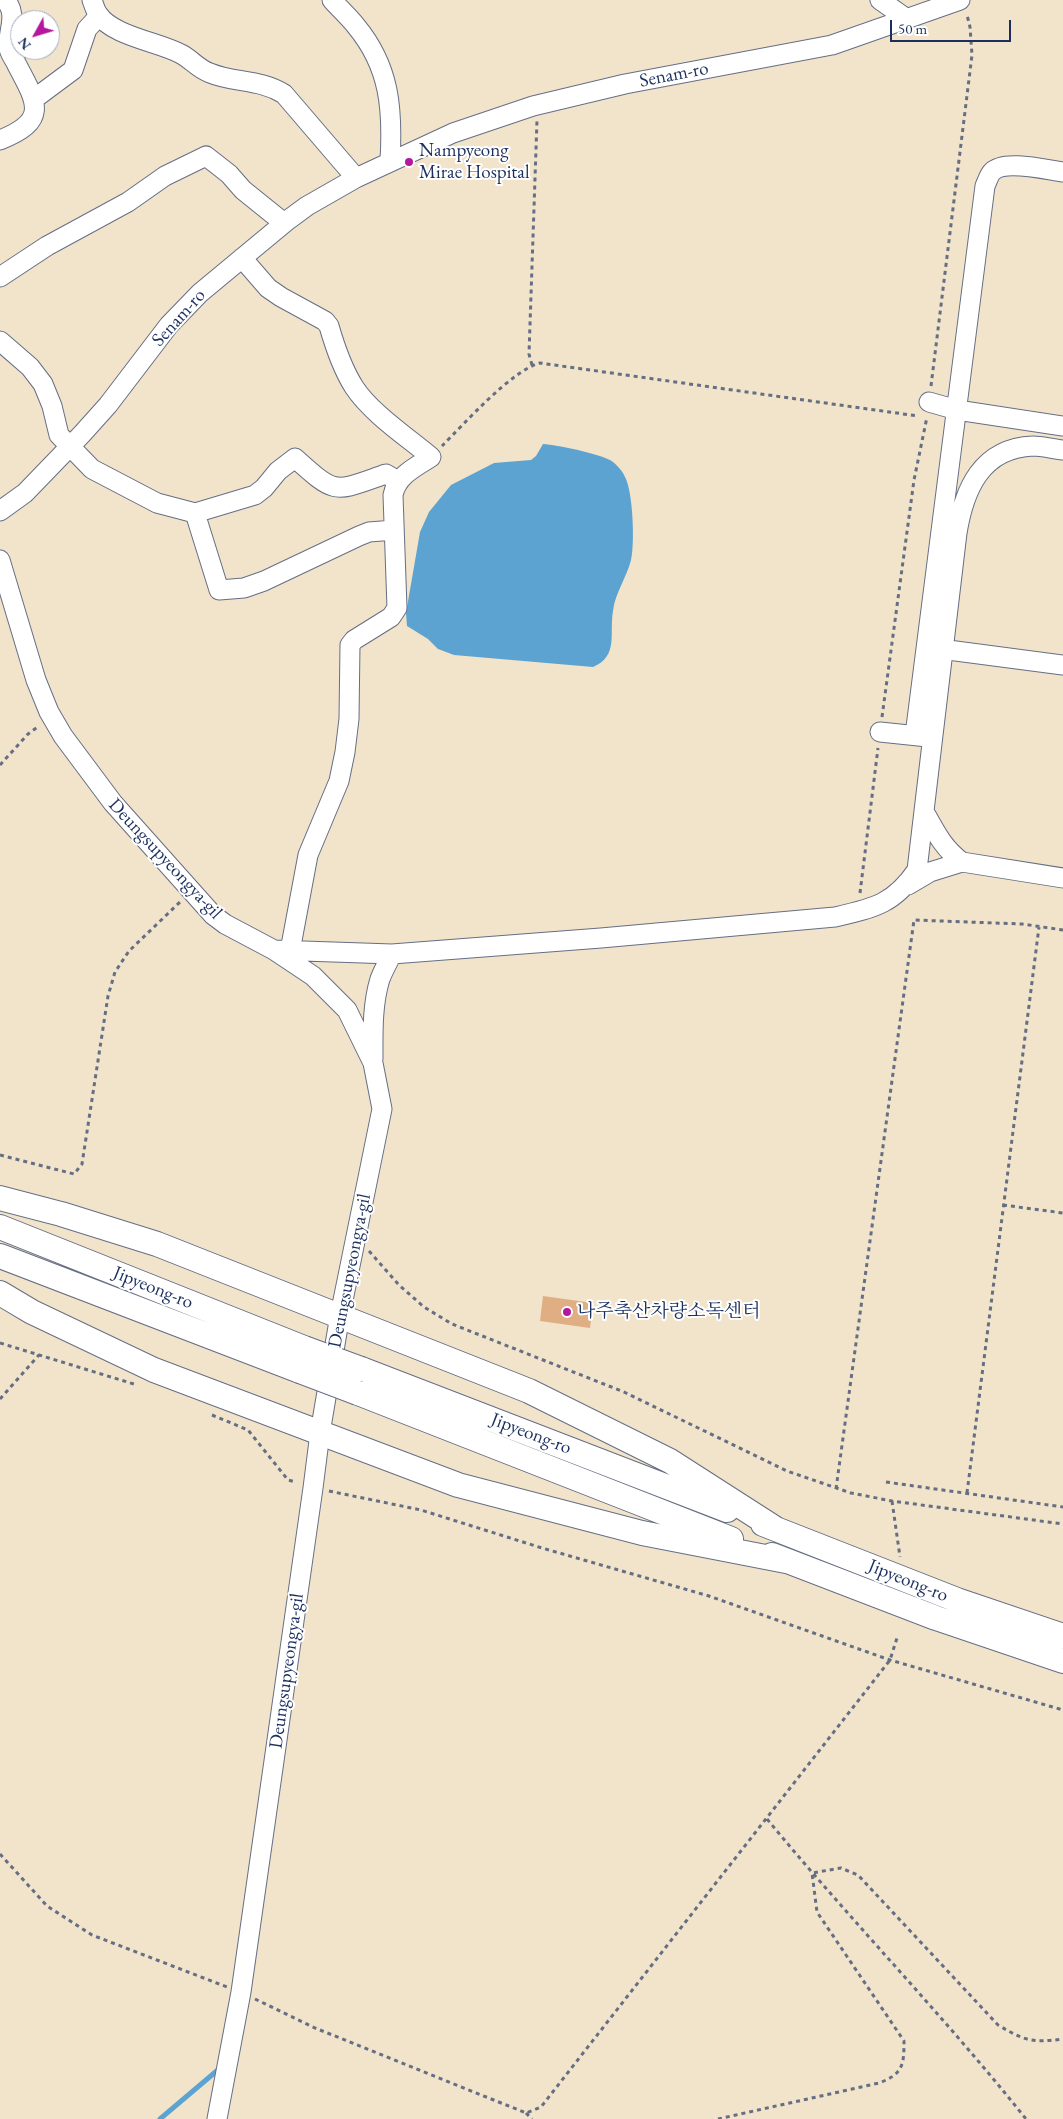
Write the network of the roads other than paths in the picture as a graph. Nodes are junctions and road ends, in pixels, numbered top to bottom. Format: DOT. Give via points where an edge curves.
graph roads {
  1 [pos="4,0"];
  2 [pos="332,0"];
  3 [pos="880,0"];
  4 [pos="963,4"];
  5 [pos="96,8"];
  6 [pos="907,19"];
  7 [pos="34,99"];
  8 [pos="0,140"];
  9 [pos="390,161"];
  10 [pos="1063,172"];
  11 [pos="356,178"];
  12 [pos="284,223"];
  13 [pos="242,258"];
  14 [pos="0,277"];
  15 [pos="0,342"];
  16 [pos="928,410"];
  17 [pos="957,410"];
  18 [pos="1063,426"];
  19 [pos="70,447"];
  20 [pos="1063,450"];
  21 [pos="398,481"];
  22 [pos="0,511"];
  23 [pos="195,513"];
  24 [pos="394,530"];
  25 [pos="0,560"];
  26 [pos="935,648"];
  27 [pos="1063,665"];
  28 [pos="880,732"];
  29 [pos="915,735"];
  30 [pos="934,738"];
  31 [pos="925,813"];
  32 [pos="962,862"];
  33 [pos="1063,878"];
  34 [pos="905,887"];
  35 [pos="282,950"];
  36 [pos="392,954"];
  37 [pos="372,1063"];
  38 [pos="0,1198"];
  39 [pos="0,1227"];
  40 [pos="0,1256"];
  41 [pos="0,1294"];
  42 [pos="340,1315"];
  43 [pos="320,1433"];
  44 [pos="776,1529"];
  45 [pos="786,1561"];
  46 [pos="1063,1636"];
  47 [pos="1063,1661"];
  48 [pos="218,2119"];
  1 -- 7 [label="street" via="12,10 8,49"];
  2 -- 9 [label="street" via="356,26 382,70 390,99"];
  3 -- 6 [label="street"];
  4 -- 6 [label="street, Senam-ro"];
  5 -- 7 [label="street" via="72,70"];
  5 -- 11 [label="street" via="105,22 182,54 210,74 271,86 284,94"];
  6 -- 9 [label="street, Senam-ro" via="832,45 624,84 536,105 468,127"];
  7 -- 8 [label="street" via="36,111 29,122 14,135"];
  9 -- 11 [label="street, Senam-ro"];
  10 -- 17 [label="street" via="1001,166 992,171 985,186"];
  11 -- 12 [label="street, Senam-ro"];
  12 -- 13 [label="street, Senam-ro"];
  12 -- 14 [label="street" via="206,156 165,176 128,202 47,246"];
  13 -- 19 [label="street, Senam-ro" via="200,293 169,325 108,405"];
  13 -- 21 [label="street" via="268,288 325,321 355,389 431,457"];
  15 -- 19 [label="street" via="30,367 43,384 59,435"];
  16 -- 17 [label="street"];
  17 -- 18 [label="street"];
  17 -- 26 [label="street"];
  19 -- 22 [label="street, Senam-ro" via="25,493"];
  19 -- 23 [label="street" via="92,469 136,493 157,504"];
  20 -- 26 [label="street" via="1034,446 1016,448 992,460 972,482 960,514"];
  21 -- 23 [label="street" via="386,474 337,488 320,481 295,458 255,495"];
  21 -- 24 [label="street" via="393,495"];
  23 -- 24 [label="street" via="219,590 244,588 369,532"];
  24 -- 35 [label="street" via="397,608 390,617 350,645 349,719 337,788 308,854"];
  25 -- 35 [label="street, Deungsupyeongya-gil" via="36,680 51,716 82,763 113,803 213,915 225,924"];
  26 -- 27 [label="street"];
  26 -- 29 [label="street"];
  26 -- 30 [label="street"];
  28 -- 29 [label="street"];
  29 -- 30 [label="street"];
  30 -- 31 [label="street"];
  31 -- 32 [label="street" via="940,842"];
  31 -- 34 [label="street" via="918,870"];
  32 -- 33 [label="street"];
  32 -- 34 [label="street" via="930,872"];
  34 -- 36 [label="street" via="888,901 835,917"];
  35 -- 36 [label="street"];
  35 -- 37 [label="street, Deungsupyeongya-gil" via="347,1010"];
  36 -- 37 [label="street" via="376,996"];
  37 -- 42 [label="street, Deungsupyeongya-gil" via="382,1110"];
  38 -- 42 [label="main road" via="157,1244"];
  39 -- 44 [label="main road, Jipyeong-ro, bridge" via="304,1348"];
  40 -- 45 [label="main road, Jipyeong-ro, bridge"];
  41 -- 43 [label="main road" via="154,1370"];
  42 -- 43 [label="street, Deungsupyeongya-gil"];
  42 -- 44 [label="main road" via="529,1391 670,1461"];
  43 -- 45 [label="main road" via="458,1485 642,1533"];
  43 -- 48 [label="street, Deungsupyeongya-gil" via="241,1992"];
  44 -- 46 [label="main road, Jipyeong-ro" via="957,1600"];
  45 -- 47 [label="main road, Jipyeong-ro" via="936,1618"];
}
